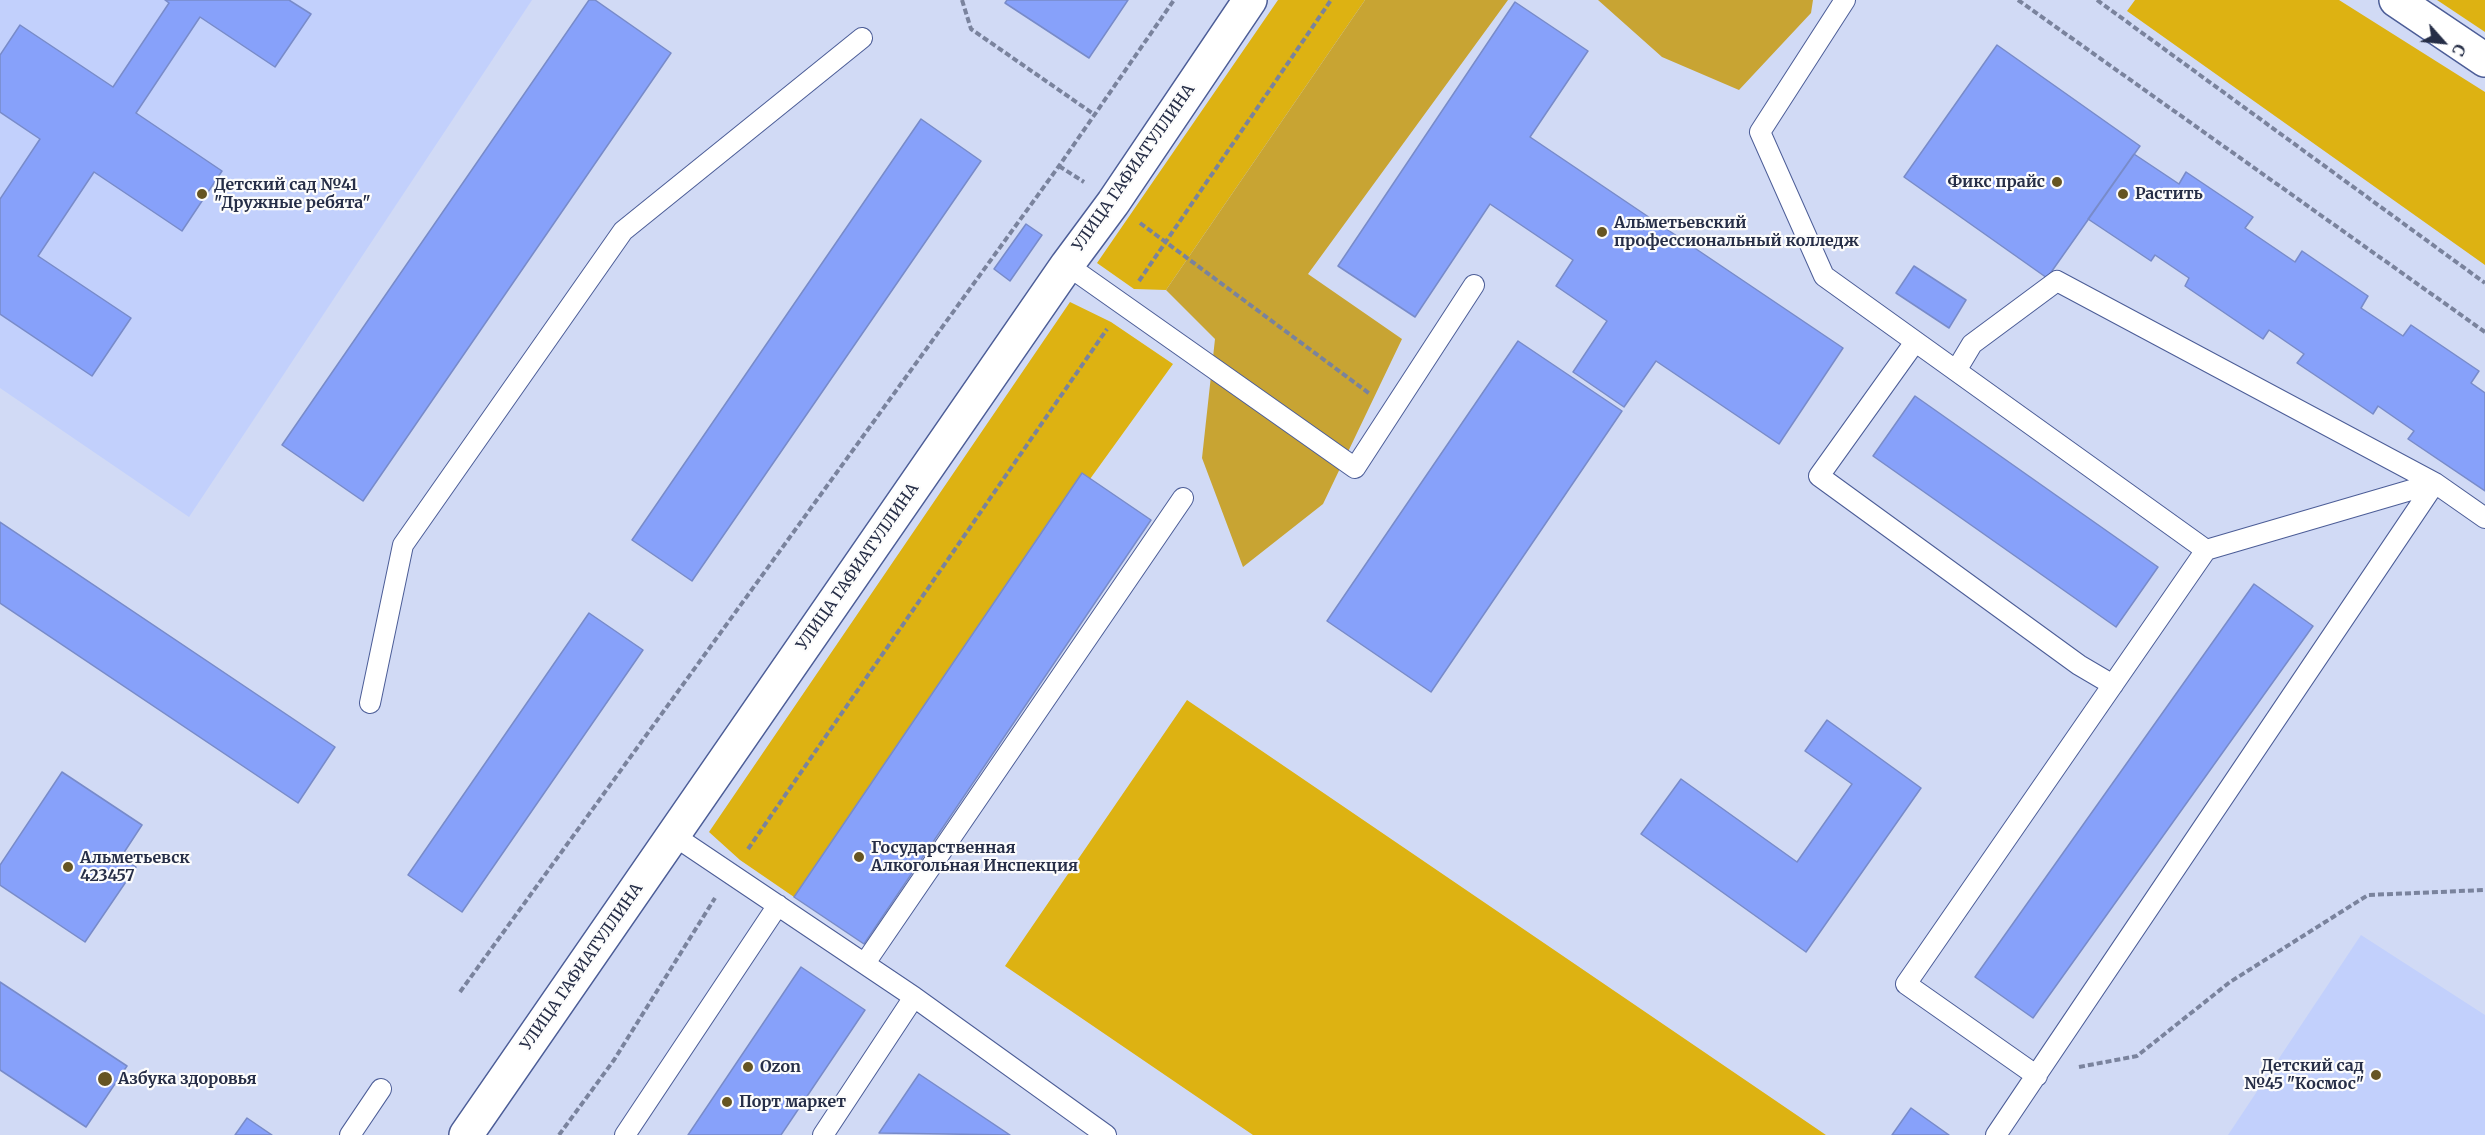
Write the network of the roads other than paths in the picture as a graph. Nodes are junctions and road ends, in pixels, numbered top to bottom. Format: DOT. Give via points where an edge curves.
graph roads {
  1 [pos="1250,0"];
  2 [pos="1845,0"];
  3 [pos="2396,0"];
  4 [pos="862,38"];
  5 [pos="2485,60"];
  6 [pos="1067,265"];
  7 [pos="1474,285"];
  8 [pos="1915,342"];
  9 [pos="1957,369"];
  10 [pos="2435,483"];
  11 [pos="1183,498"];
  12 [pos="2485,518"];
  13 [pos="2206,550"];
  14 [pos="2113,685"];
  15 [pos="370,703"];
  16 [pos="673,835"];
  17 [pos="778,905"];
  18 [pos="865,963"];
  19 [pos="914,997"];
  20 [pos="2037,1076"];
  21 [pos="381,1089"];
  22 [pos="350,1135"];
  23 [pos="466,1135"];
  24 [pos="625,1135"];
  25 [pos="823,1135"];
  26 [pos="1106,1135"];
  27 [pos="1996,1135"];
  1 -- 6 [label="street, УЛИЦА ГАФИАТУЛЛИНА"];
  2 -- 8 [label="lane" via="1760,132 1824,276"];
  3 -- 5 [label="street"];
  4 -- 15 [label="lane" via="623,231 403,545"];
  6 -- 7 [label="lane" via="1355,468"];
  6 -- 16 [label="street, УЛИЦА ГАФИАТУЛЛИНА"];
  8 -- 9 [label="lane"];
  8 -- 14 [label="lane" via="1819,476 2079,665"];
  9 -- 10 [label="lane" via="1972,344 2057,281"];
  9 -- 13 [label="lane"];
  10 -- 12 [label="lane"];
  10 -- 13 [label="lane"];
  10 -- 20 [label="lane"];
  11 -- 18 [label="lane"];
  13 -- 14 [label="lane"];
  14 -- 20 [label="lane" via="1906,984"];
  16 -- 17 [label="lane"];
  16 -- 23 [label="street, УЛИЦА ГАФИАТУЛЛИНА"];
  17 -- 18 [label="lane"];
  17 -- 24 [label="lane"];
  18 -- 19 [label="lane"];
  19 -- 25 [label="lane"];
  19 -- 26 [label="lane"];
  20 -- 27 [label="lane"];
  21 -- 22 [label="lane"];
}
